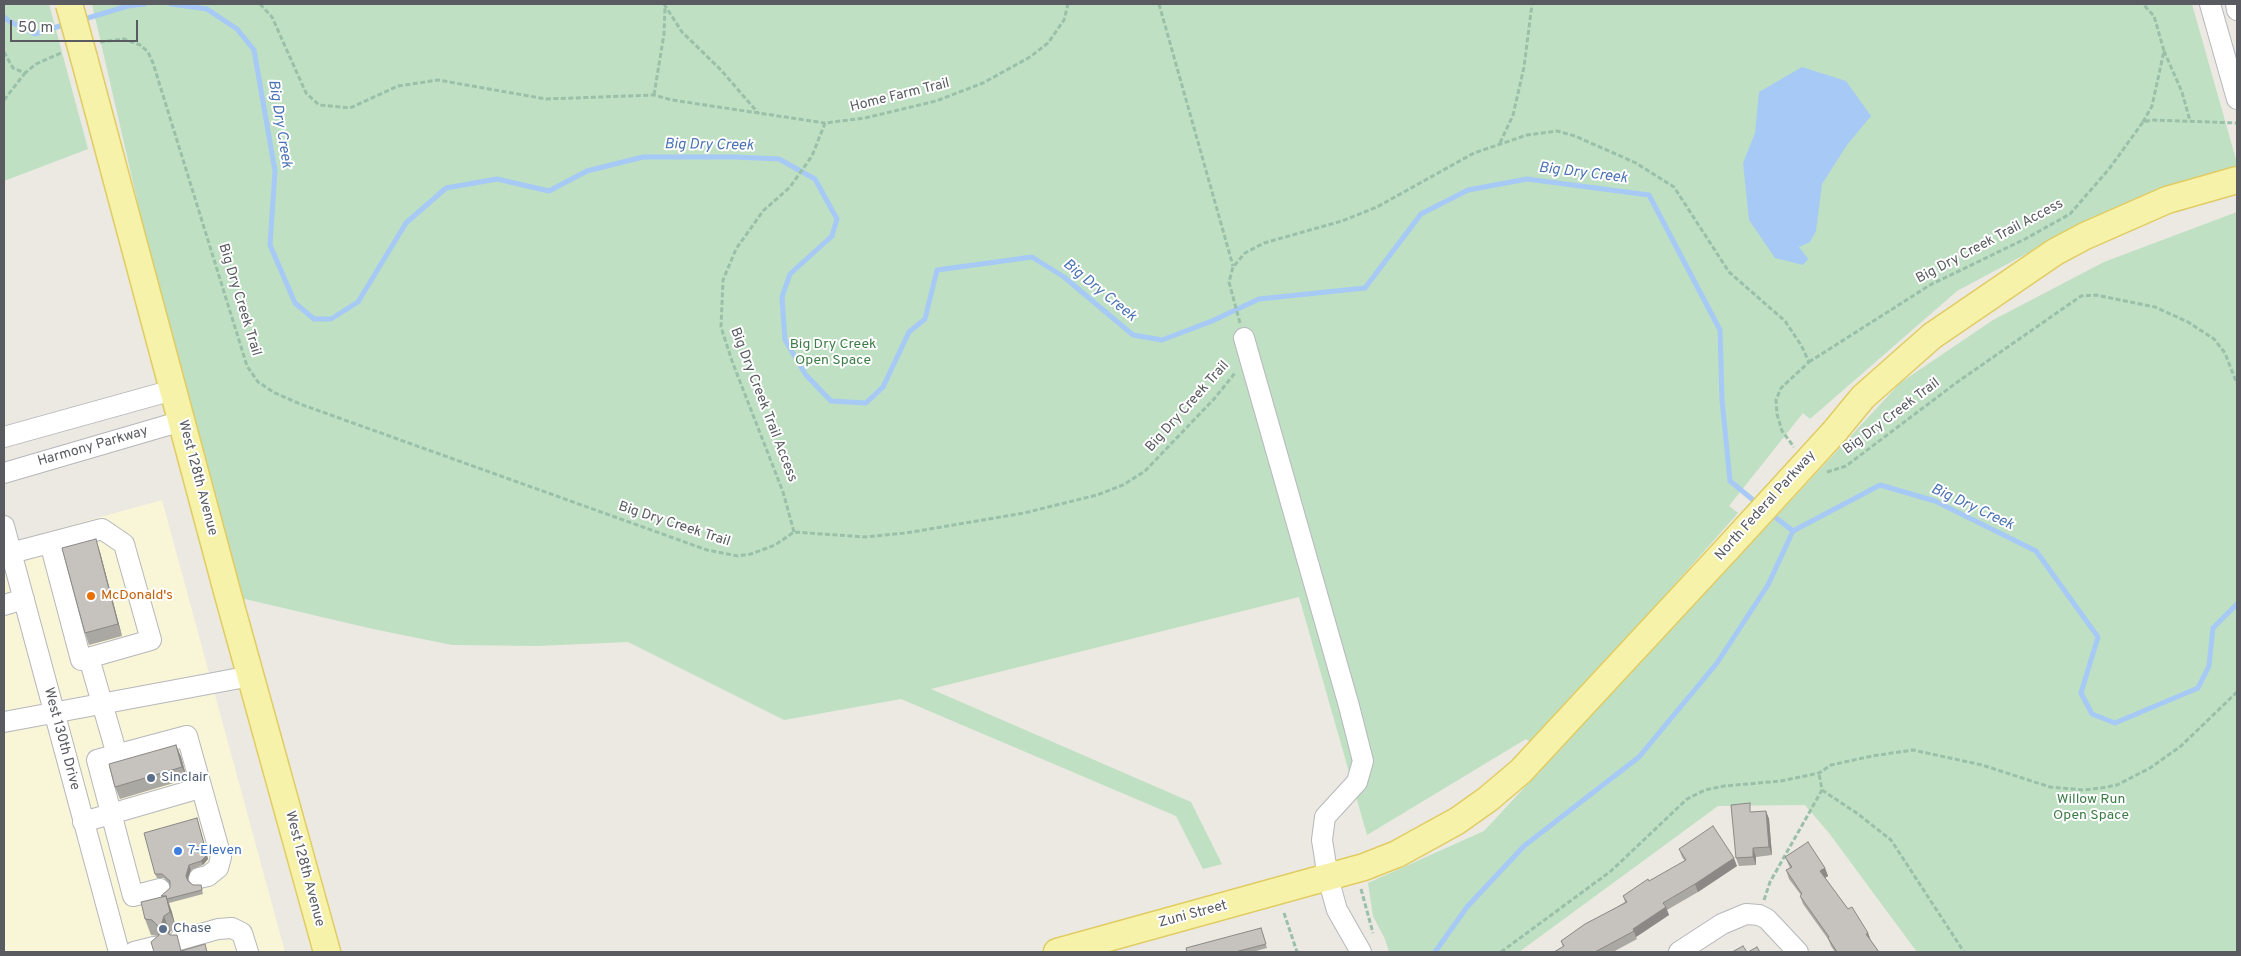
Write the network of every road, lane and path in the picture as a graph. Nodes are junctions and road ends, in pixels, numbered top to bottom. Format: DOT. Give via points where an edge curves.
graph roads {
  1 [pos="69,4"];
  2 [pos="260,4"];
  3 [pos="1068,4"];
  4 [pos="1159,4"];
  5 [pos="1532,4"];
  6 [pos="2143,4"];
  7 [pos="2210,4"];
  8 [pos="2236,4"];
  9 [pos="664,6"];
  10 [pos="2237,10"];
  11 [pos="103,41"];
  12 [pos="2164,51"];
  13 [pos="4,52"];
  14 [pos="72,56"];
  15 [pos="25,73"];
  16 [pos="654,95"];
  17 [pos="2237,99"];
  18 [pos="4,100"];
  19 [pos="759,114"];
  20 [pos="2190,121"];
  21 [pos="2142,122"];
  22 [pos="825,123"];
  23 [pos="2237,123"];
  24 [pos="1500,143"];
  25 [pos="2237,180"];
  26 [pos="1233,267"];
  27 [pos="1242,331"];
  28 [pos="1809,362"];
  29 [pos="1238,369"];
  30 [pos="2237,384"];
  31 [pos="173,390"];
  32 [pos="182,421"];
  33 [pos="4,437"];
  34 [pos="1799,451"];
  35 [pos="1819,467"];
  36 [pos="4,473"];
  37 [pos="4,526"];
  38 [pos="794,532"];
  39 [pos="50,543"];
  40 [pos="11,553"];
  41 [pos="24,599"];
  42 [pos="4,605"];
  43 [pos="89,658"];
  44 [pos="251,676"];
  45 [pos="2237,692"];
  46 [pos="103,705"];
  47 [pos="54,714"];
  48 [pos="4,722"];
  49 [pos="117,754"];
  50 [pos="1819,773"];
  51 [pos="200,788"];
  52 [pos="1822,790"];
  53 [pos="112,814"];
  54 [pos="84,822"];
  55 [pos="199,878"];
  56 [pos="1328,878"];
  57 [pos="160,889"];
  58 [pos="1361,889"];
  59 [pos="1284,913"];
  60 [pos="1759,915"];
  61 [pos="1375,937"];
  62 [pos="180,940"];
  63 [pos="1103,946"];
  64 [pos="154,947"];
  65 [pos="1069,951"];
  66 [pos="119,952"];
  67 [pos="134,952"];
  68 [pos="248,952"];
  69 [pos="327,952"];
  70 [pos="1297,952"];
  71 [pos="1361,952"];
  72 [pos="1501,952"];
  73 [pos="1680,952"];
  74 [pos="1798,952"];
  75 [pos="1964,952"];
  1 -- 14 [label="main road, West 128th Avenue, bridge"];
  2 -- 16 [label="path, Home Farm Trail" via="272,17 306,92 319,105 350,108 398,86 438,80 546,99"];
  3 -- 22 [label="path, Home Farm Trail" via="1064,20 1048,43 1030,57 982,83 936,101 865,118"];
  4 -- 26 [label="path"];
  5 -- 24 [label="path" via="1524,67 1512,115"];
  6 -- 12 [label="path" via="2154,16"];
  7 -- 17 [label="street"];
  8 -- 10 [label="street"];
  9 -- 16 [label="path" via="664,34"];
  9 -- 19 [label="path" via="682,32"];
  11 -- 38 [label="path, Big Dry Creek Trail" via="124,38 148,52 247,366 258,382 300,404 707,550 738,556 751,554 775,545"];
  12 -- 20 [label="path" via="2182,92"];
  12 -- 21 [label="path" via="2152,106"];
  13 -- 15 [label="path" via="13,68"];
  14 -- 15 [label="path" via="36,64"];
  14 -- 31 [label="main road, West 128th Avenue"];
  15 -- 18 [label="path"];
  16 -- 19 [label="path, Home Farm Trail"];
  19 -- 22 [label="path, Home Farm Trail"];
  20 -- 21 [label="path"];
  20 -- 23 [label="path"];
  21 -- 28 [label="path, Big Dry Creek Trail Access" via="2109,169 2070,214 1930,286"];
  22 -- 38 [label="path, Big Dry Creek Trail Access" via="812,156 790,186 763,212 736,249 723,280 721,327 783,492"];
  24 -- 26 [label="path" via="1448,166 1377,207 1342,221 1264,243 1245,253"];
  24 -- 28 [label="path" via="1557,131 1636,163 1666,180 1680,194 1729,272 1785,321"];
  25 -- 56 [label="main road, North Federal Parkway, bridge" via="2159,203 2085,236 2055,252 1932,336 1863,397 1521,771 1457,821 1397,854"];
  26 -- 27 [label="path" via="1230,282"];
  27 -- 56 [label="street" via="1363,762 1357,782 1325,817 1322,840"];
  28 -- 34 [label="path" via="1781,388 1776,400 1782,431"];
  29 -- 38 [label="path, Big Dry Creek Trail" via="1145,471 1114,488 1024,513 906,533 865,537"];
  30 -- 35 [label="path, Big Dry Creek Trail" via="2214,339 2188,322 2154,307 2096,294 2081,296 1956,383 1846,466 1826,472"];
  31 -- 32 [label="main road, West 128th Avenue"];
  31 -- 33 [label="street"];
  32 -- 36 [label="street, Harmony Parkway"];
  32 -- 44 [label="main road, West 128th Avenue"];
  37 -- 40 [label="street, West 130th Drive"];
  39 -- 40 [label="street"];
  39 -- 43 [label="street" via="81,660"];
  39 -- 43 [label="street" via="102,530 124,544 150,640"];
  40 -- 41 [label="street, West 130th Drive"];
  41 -- 42 [label="street"];
  41 -- 47 [label="street, West 130th Drive"];
  43 -- 46 [label="street"];
  44 -- 46 [label="street"];
  44 -- 69 [label="main road, West 128th Avenue"];
  45 -- 50 [label="path" via="2181,746 2118,785 2084,790 2050,787 1982,765 1913,750 1831,765"];
  46 -- 47 [label="street"];
  46 -- 49 [label="street"];
  47 -- 48 [label="street"];
  47 -- 54 [label="street, West 130th Drive"];
  49 -- 51 [label="street" via="187,736"];
  49 -- 53 [label="street" via="97,760"];
  50 -- 52 [label="path"];
  50 -- 72 [label="path" via="1781,781 1724,786 1705,790 1687,799 1611,871"];
  51 -- 53 [label="street"];
  51 -- 55 [label="street" via="220,857 218,868"];
  52 -- 60 [label="path" via="1770,882"];
  52 -- 75 [label="path" via="1891,840"];
  53 -- 54 [label="street"];
  53 -- 57 [label="street" via="133,896"];
  54 -- 66 [label="street, West 130th Drive"];
  56 -- 63 [label="main road, Zuni Street"];
  56 -- 71 [label="street" via="1337,910"];
  58 -- 61 [label="path" via="1368,922"];
  59 -- 70 [label="path"];
  60 -- 73 [label="street" via="1738,916"];
  60 -- 74 [label="street" via="1767,919"];
  62 -- 68 [label="street" via="232,928 242,933"];
  63 -- 65 [label="main road, Zuni Street"];
  64 -- 67 [label="street"];
}
